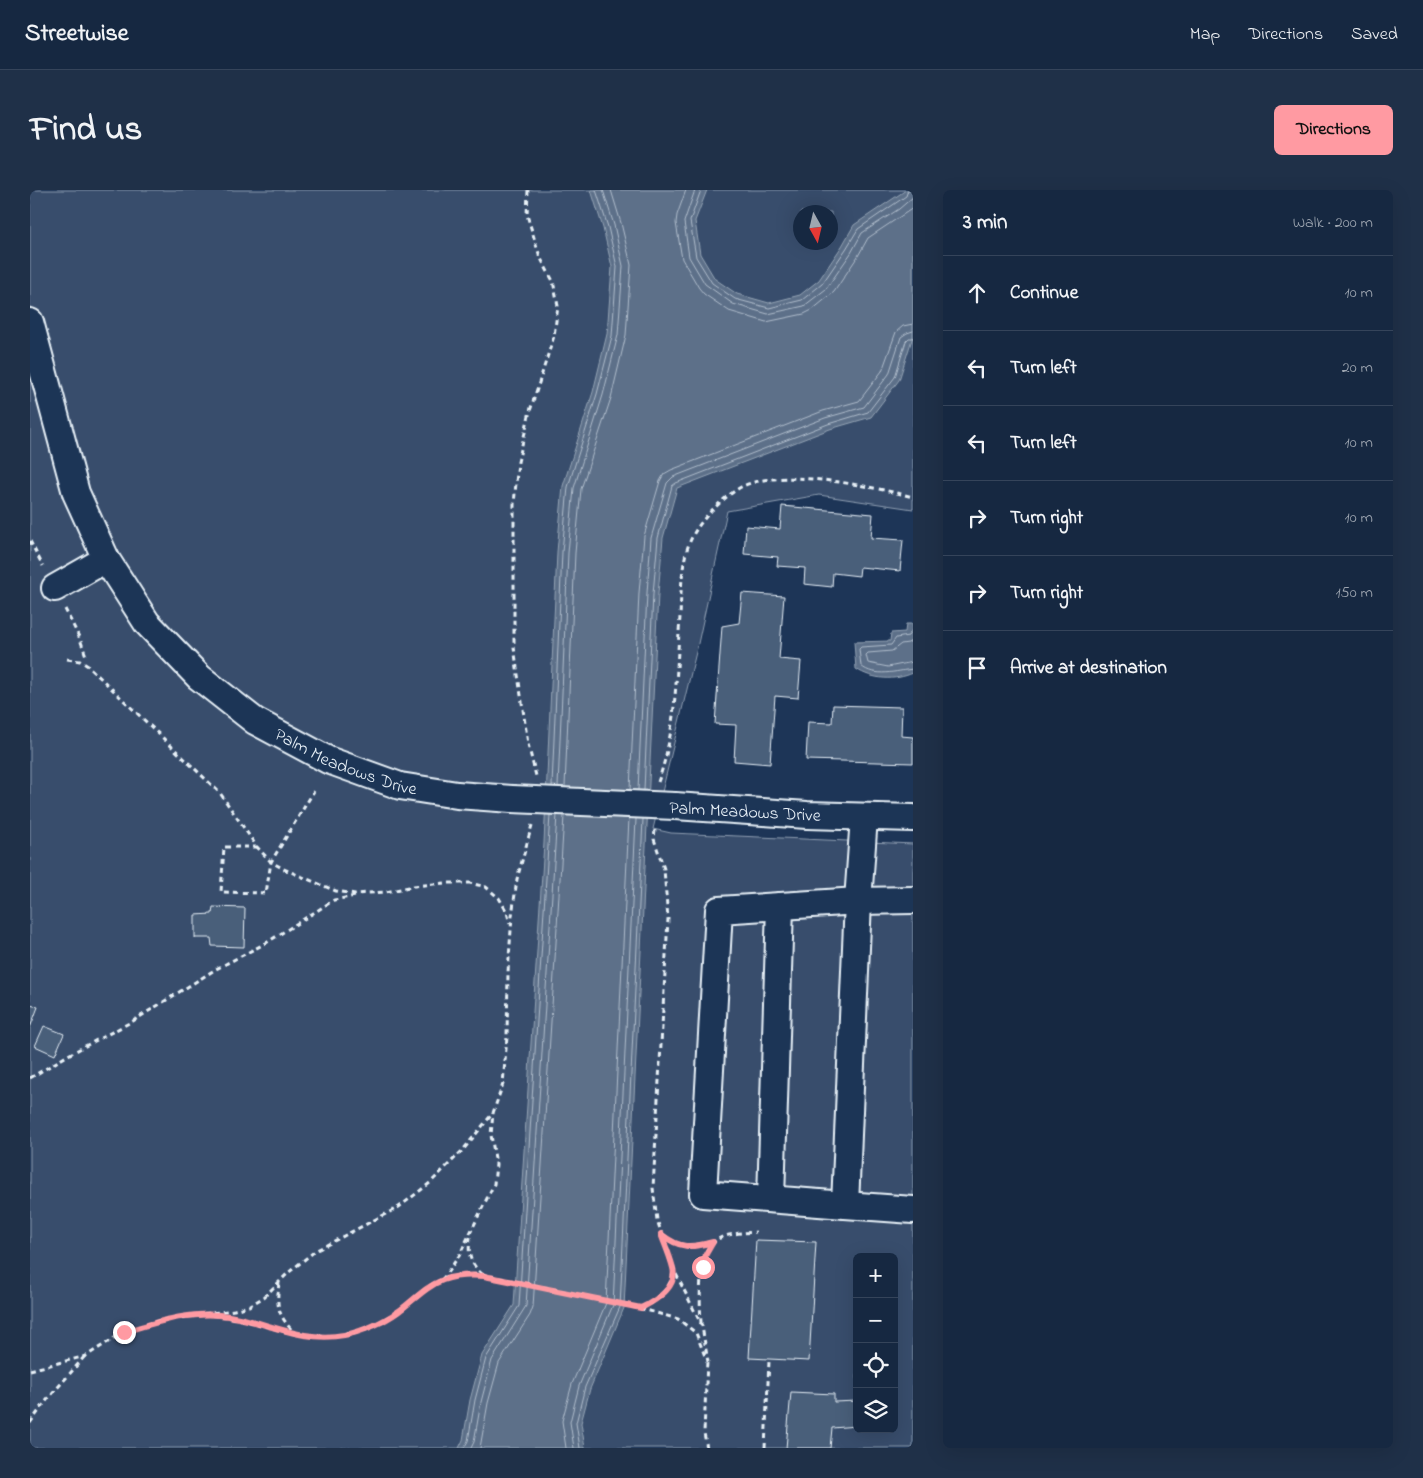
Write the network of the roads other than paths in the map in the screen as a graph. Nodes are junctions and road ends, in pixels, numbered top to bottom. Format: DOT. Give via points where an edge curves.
graph roads {
  1 [pos="30,322"];
  2 [pos="106,559"];
  3 [pos="55,588"];
  4 [pos="864,817"];
  5 [pos="913,818"];
  6 [pos="913,900"];
  7 [pos="858,901"];
  8 [pos="780,906"];
  9 [pos="771,1199"];
  10 [pos="845,1205"];
  11 [pos="913,1210"];
  1 -- 2 [label="street, Palm Meadows Drive" via="76,493"];
  2 -- 3 [label="street"];
  2 -- 4 [label="street, Palm Meadows Drive, bridge" via="147,622 199,677 255,721 328,760 400,786 457,795 665,814"];
  4 -- 5 [label="street, Palm Meadows Drive"];
  4 -- 7 [label="street"];
  6 -- 7 [label="street"];
  7 -- 8 [label="street"];
  7 -- 10 [label="street"];
  8 -- 9 [label="street"];
  8 -- 9 [label="street" via="719,910 702,1194"];
  9 -- 10 [label="street"];
  10 -- 11 [label="street"];
}
